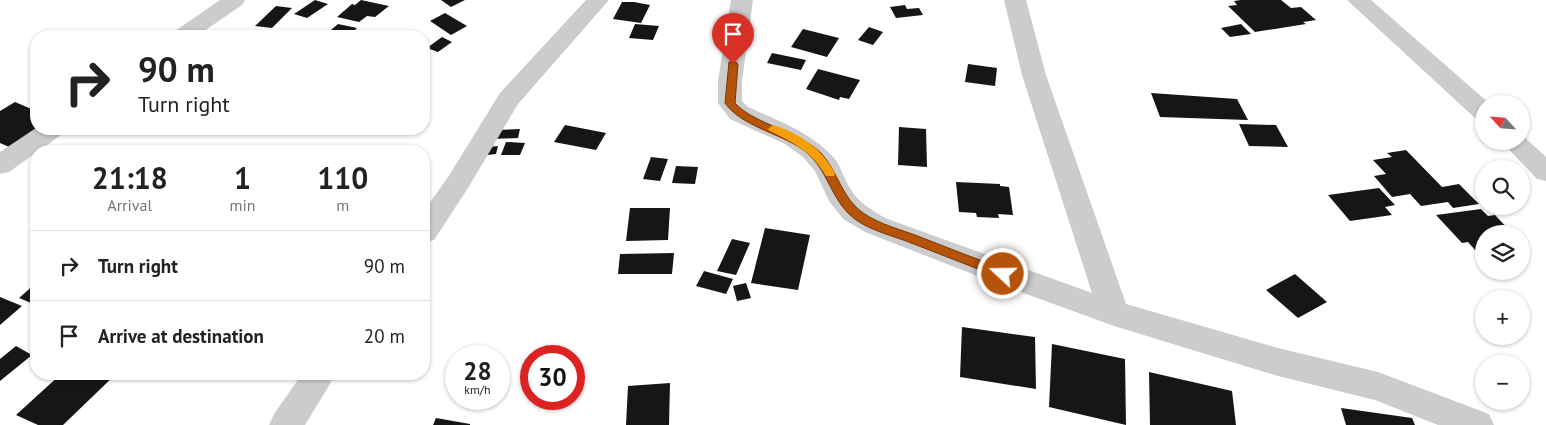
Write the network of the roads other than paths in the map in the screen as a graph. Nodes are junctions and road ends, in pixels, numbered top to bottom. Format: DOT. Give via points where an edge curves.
graph roads {
  1 [pos="234,0"];
  2 [pos="598,0"];
  3 [pos="742,0"];
  4 [pos="1015,0"];
  5 [pos="1358,0"];
  6 [pos="192,30"];
  7 [pos="1475,104"];
  8 [pos="43,135"];
  9 [pos="1523,150"];
  10 [pos="0,165"];
  11 [pos="1546,172"];
  12 [pos="430,223"];
  13 [pos="1114,313"];
  14 [pos="316,380"];
  15 [pos="286,425"];
  16 [pos="1477,425"];
  1 -- 6 [label="street"];
  2 -- 12 [label="street" via="509,99"];
  3 -- 13 [label="street" via="730,81 730,103 738,113 794,138 812,151 826,166 853,212 875,225"];
  4 -- 13 [label="street" via="1034,75"];
  5 -- 7 [label="street"];
  8 -- 10 [label="street"];
  9 -- 11 [label="street"];
  13 -- 16 [label="street" via="1278,362 1378,386"];
  14 -- 15 [label="street"];
}
